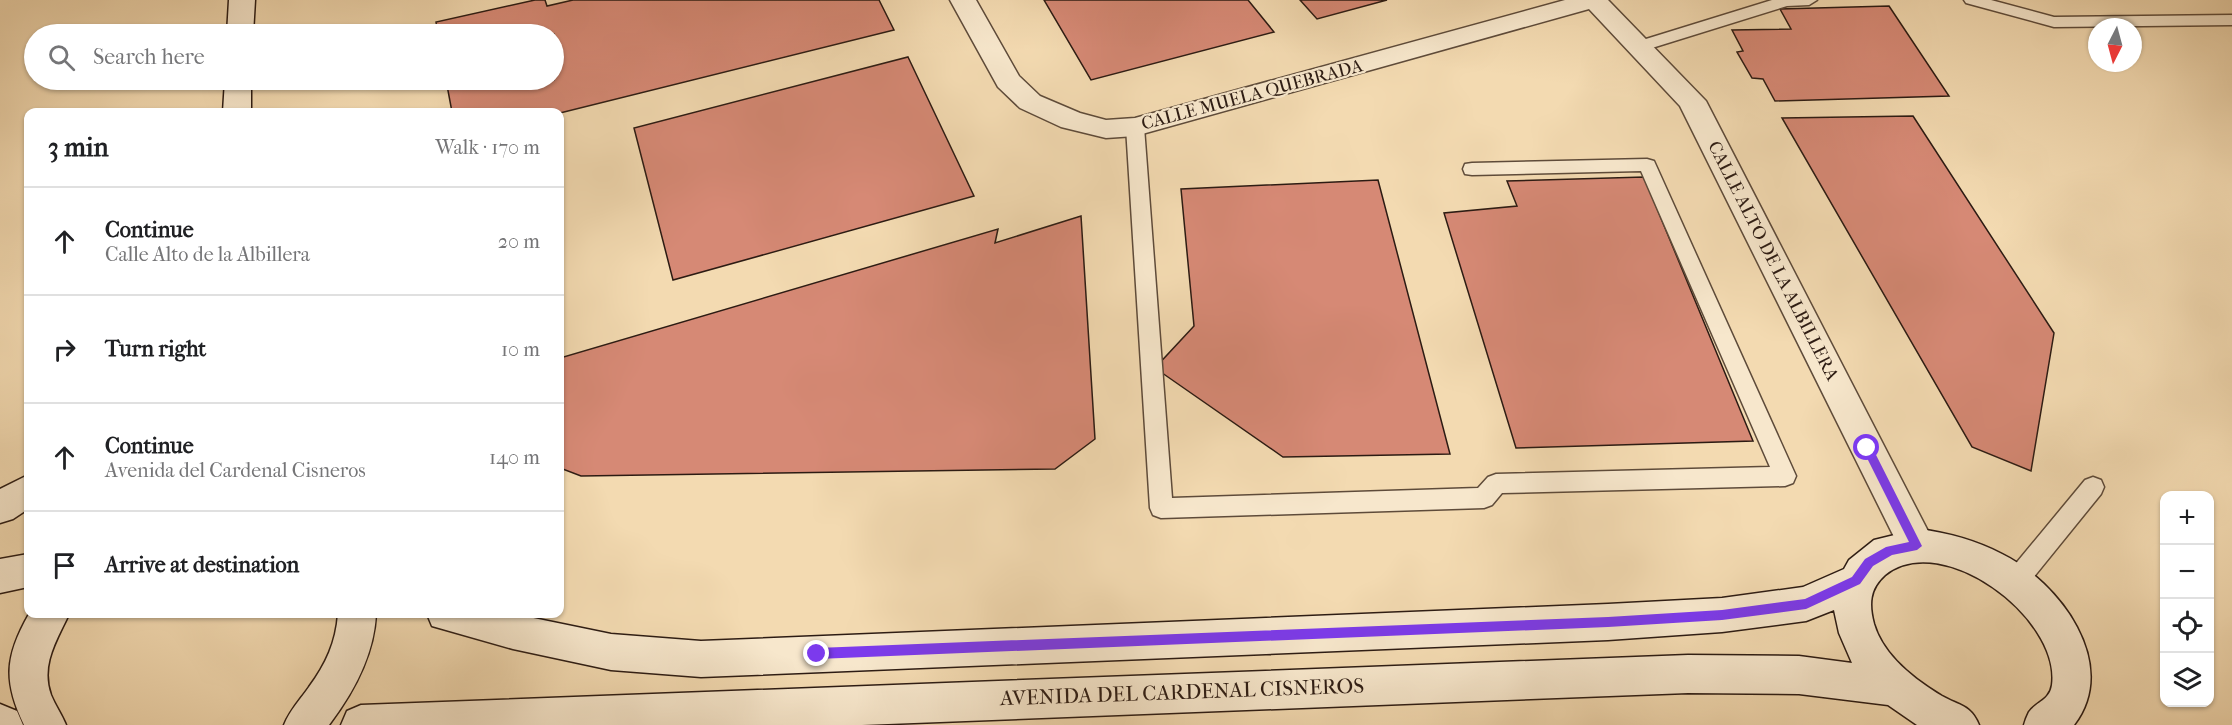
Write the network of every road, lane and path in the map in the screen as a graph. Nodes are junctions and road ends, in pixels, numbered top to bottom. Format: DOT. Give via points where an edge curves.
graph roads {
  1 [pos="242,0"];
  2 [pos="963,0"];
  3 [pos="1594,0"];
  4 [pos="1809,0"];
  5 [pos="1972,0"];
  6 [pos="2232,20"];
  7 [pos="241,24"];
  8 [pos="1639,47"];
  9 [pos="238,90"];
  10 [pos="237,108"];
  11 [pos="1135,127"];
  12 [pos="1472,169"];
  13 [pos="2093,487"];
  14 [pos="24,493"];
  15 [pos="0,508"];
  16 [pos="1917,546"];
  17 [pos="24,572"];
  18 [pos="0,576"];
  19 [pos="1856,581"];
  20 [pos="2016,581"];
  21 [pos="48,618"];
  22 [pos="357,618"];
  23 [pos="461,618"];
  24 [pos="1896,687"];
  25 [pos="476,722"];
  26 [pos="46,725"];
  27 [pos="304,725"];
  28 [pos="361,725"];
  29 [pos="1959,725"];
  30 [pos="2044,725"];
  1 -- 7 [label="street"];
  2 -- 11 [label="street, CALLE MUELA QUEBRADA" via="1008,81 1030,102 1071,120 1106,129"];
  3 -- 8 [label="street, CALLE ALTO DE LA ALBILLERA"];
  3 -- 11 [label="street, CALLE MUELA QUEBRADA"];
  4 -- 8 [label="lane" via="1786,1"];
  5 -- 6 [label="lane" via="2054,22"];
  8 -- 16 [label="street, CALLE ALTO DE LA ALBILLERA" via="1692,101"];
  9 -- 10 [label="street"];
  11 -- 12 [label="lane" via="1161,508 1484,498 1496,484 1785,476 1647,165"];
  13 -- 20 [label="lane"];
  14 -- 15 [label="street"];
  16 -- 19 [label="street" via="1890,550 1869,562"];
  16 -- 20 [label="street" via="1950,549 1984,562"];
  17 -- 18 [label="street"];
  19 -- 23 [label="street" via="1806,604 1722,615 701,659 611,652"];
  19 -- 24 [label="street" via="1852,604 1857,632 1872,660"];
  20 -- 30 [label="street" via="2043,607 2064,636 2073,666 2071,694 2058,716"];
  21 -- 26 [label="street" via="32,647 26,672 32,698"];
  22 -- 27 [label="street" via="345,663"];
  24 -- 25 [label="street, AVENIDA DEL CARDENAL CISNEROS" via="1799,675 1688,674"];
  24 -- 29 [label="street" via="1928,711"];
  25 -- 28 [label="street, AVENIDA DEL CARDENAL CISNEROS"];
}
